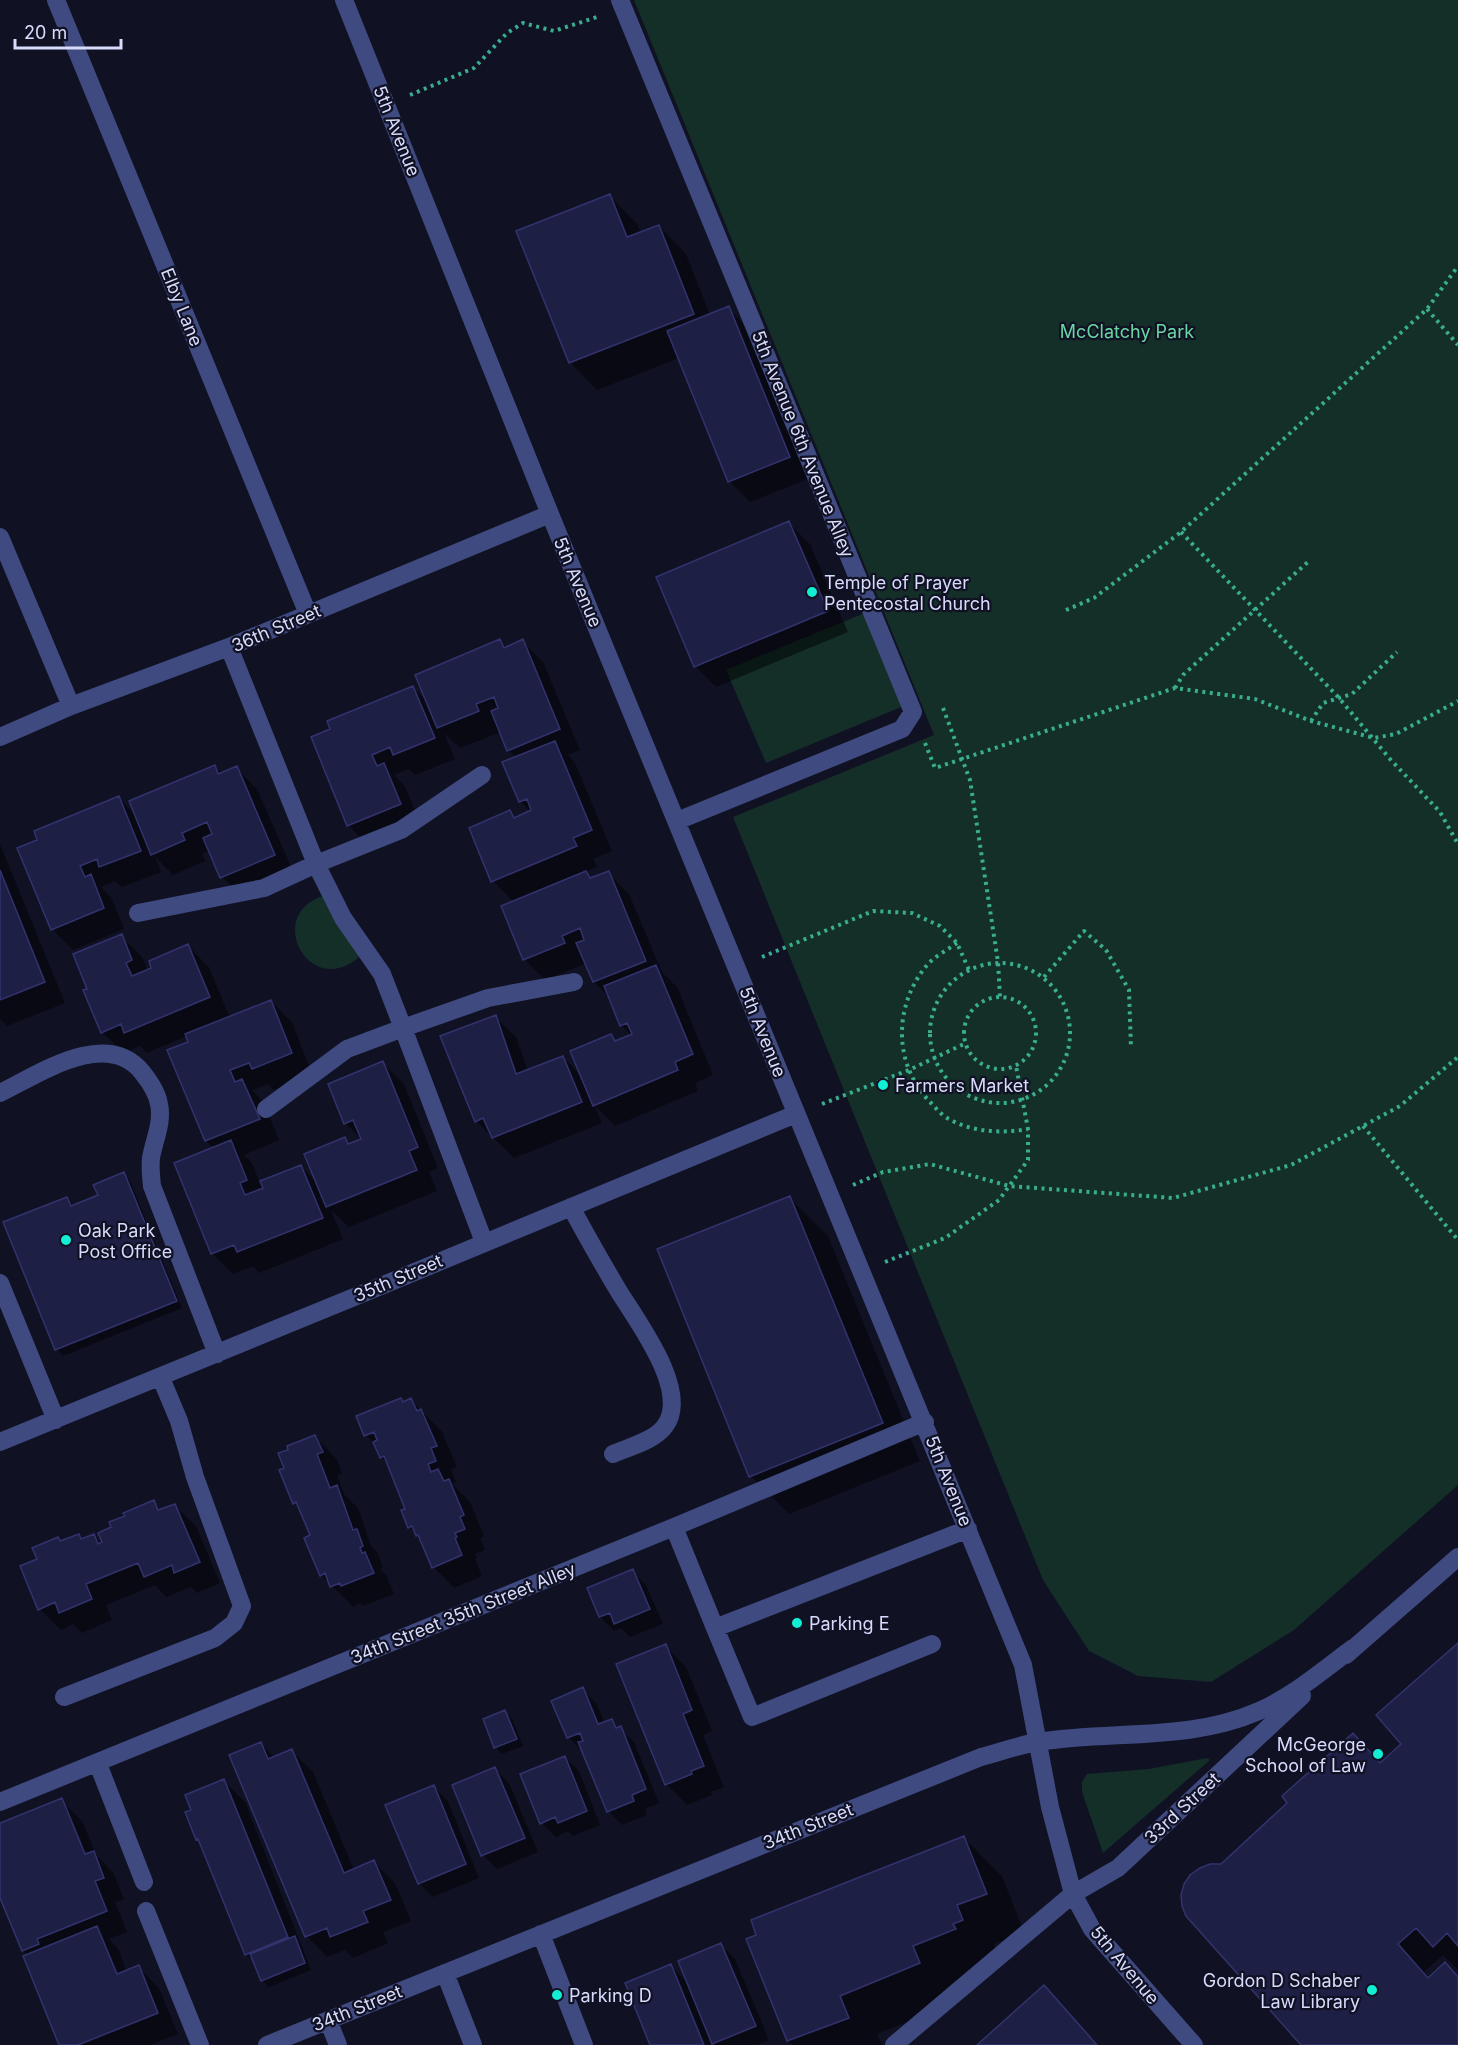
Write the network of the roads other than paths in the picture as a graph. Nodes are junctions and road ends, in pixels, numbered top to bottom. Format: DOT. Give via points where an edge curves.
graph roads {
  1 [pos="56,0"];
  2 [pos="344,0"];
  3 [pos="622,4"];
  4 [pos="550,514"];
  5 [pos="0,537"];
  6 [pos="308,614"];
  7 [pos="229,647"];
  8 [pos="71,706"];
  9 [pos="0,737"];
  10 [pos="482,775"];
  11 [pos="677,820"];
  12 [pos="316,864"];
  13 [pos="138,913"];
  14 [pos="574,982"];
  15 [pos="403,1028"];
  16 [pos="0,1093"];
  17 [pos="266,1109"];
  18 [pos="796,1114"];
  19 [pos="571,1207"];
  20 [pos="484,1242"];
  21 [pos="0,1283"];
  22 [pos="217,1354"];
  23 [pos="161,1378"];
  24 [pos="56,1420"];
  25 [pos="925,1422"];
  26 [pos="0,1442"];
  27 [pos="613,1454"];
  28 [pos="674,1527"];
  29 [pos="969,1529"];
  30 [pos="1458,1557"];
  31 [pos="715,1628"];
  32 [pos="932,1644"];
  33 [pos="1353,1648"];
  34 [pos="64,1697"];
  35 [pos="1038,1742"];
  36 [pos="98,1764"];
  37 [pos="0,1802"];
  38 [pos="144,1882"];
  39 [pos="1073,1894"];
  40 [pos="146,1911"];
  41 [pos="541,1934"];
  42 [pos="444,1973"];
  43 [pos="328,2020"];
  44 [pos="200,2045"];
  45 [pos="267,2045"];
  46 [pos="338,2045"];
  47 [pos="473,2045"];
  48 [pos="584,2045"];
  49 [pos="894,2045"];
  50 [pos="1194,2045"];
  1 -- 6 [label="street, Elby Lane"];
  2 -- 4 [label="street, 5th Avenue"];
  3 -- 11 [label="street, 5th Avenue 6th Avenue Alley" via="913,712 902,729"];
  4 -- 6 [label="street, 36th Street"];
  4 -- 11 [label="street, 5th Avenue"];
  5 -- 8 [label="street"];
  6 -- 7 [label="street, 36th Street"];
  7 -- 8 [label="street, 36th Street"];
  7 -- 12 [label="street"];
  8 -- 9 [label="street, 36th Street"];
  10 -- 12 [label="street" via="401,830"];
  11 -- 18 [label="street, 5th Avenue"];
  12 -- 13 [label="street" via="249,892"];
  12 -- 15 [label="street" via="343,918 382,974"];
  14 -- 15 [label="street" via="488,998"];
  15 -- 17 [label="street" via="347,1049"];
  15 -- 20 [label="street"];
  16 -- 22 [label="street" via="80,1055 102,1053 126,1059 139,1068 153,1085 159,1103 160,1121 151,1160 152,1186"];
  18 -- 19 [label="street, 35th Street"];
  18 -- 25 [label="street, 5th Avenue"];
  19 -- 20 [label="street, 35th Street"];
  19 -- 27 [label="street" via="652,1342 672,1398 669,1419 658,1433"];
  20 -- 22 [label="street, 35th Street"];
  21 -- 24 [label="street"];
  22 -- 23 [label="street, 35th Street"];
  23 -- 24 [label="street, 35th Street"];
  23 -- 34 [label="street" via="242,1606 234,1623 215,1638"];
  24 -- 26 [label="street, 35th Street"];
  25 -- 28 [label="street, 34th Street 35th Street Alley"];
  25 -- 29 [label="street, 5th Avenue"];
  28 -- 31 [label="street"];
  28 -- 36 [label="street, 34th Street 35th Street Alley"];
  29 -- 31 [label="street"];
  29 -- 35 [label="street, 5th Avenue" via="1023,1665"];
  30 -- 33 [label="street, 33rd Street"];
  31 -- 32 [label="street" via="752,1717"];
  33 -- 35 [label="street, 34th Street" via="1288,1696 1233,1721 1150,1735"];
  33 -- 39 [label="street, 33rd Street" via="1118,1868"];
  35 -- 39 [label="street, 5th Avenue"];
  35 -- 41 [label="street, 34th Street" via="981,1757"];
  36 -- 37 [label="street, 34th Street 35th Street Alley"];
  36 -- 38 [label="street"];
  39 -- 49 [label="street, 33rd Street"];
  39 -- 50 [label="street, 5th Avenue" via="1092,1929"];
  40 -- 44 [label="street"];
  41 -- 42 [label="street, 34th Street"];
  41 -- 48 [label="street"];
  42 -- 43 [label="street, 34th Street"];
  42 -- 47 [label="street"];
  43 -- 45 [label="street, 34th Street"];
  43 -- 46 [label="street"];
}
